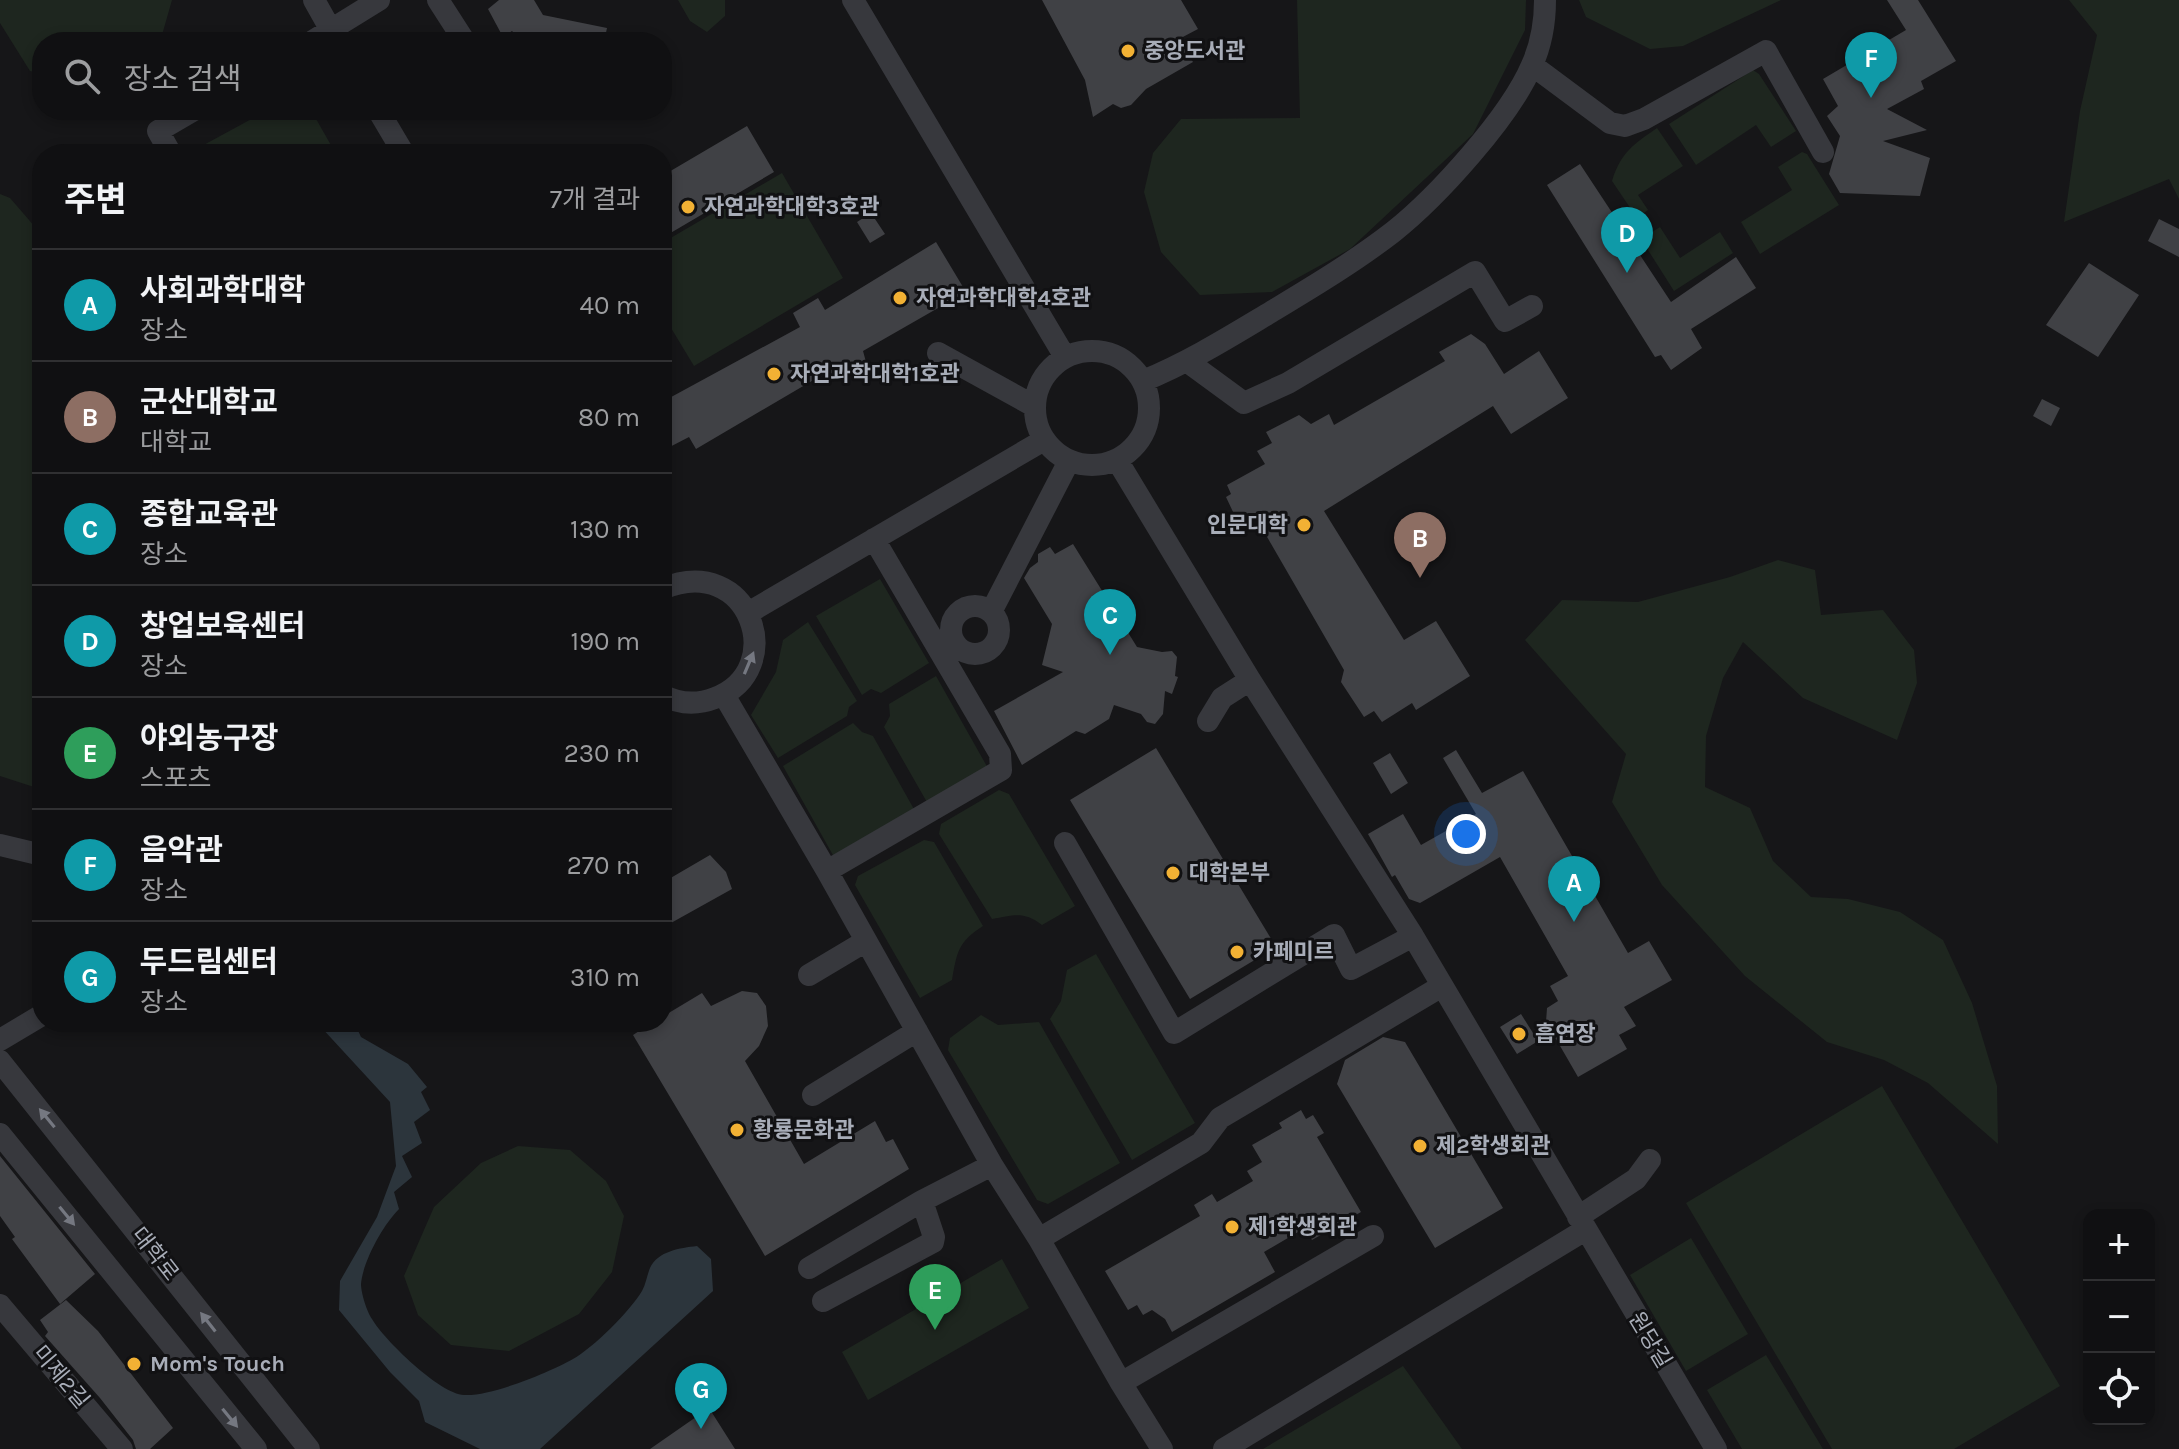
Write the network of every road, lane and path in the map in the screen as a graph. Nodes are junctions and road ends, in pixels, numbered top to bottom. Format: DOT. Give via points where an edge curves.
graph roads {
  1 [pos="314,0"];
  2 [pos="379,0"];
  3 [pos="438,0"];
  4 [pos="1545,0"];
  5 [pos="861,3"];
  6 [pos="333,32"];
  7 [pos="340,32"];
  8 [pos="459,32"];
  9 [pos="1532,65"];
  10 [pos="177,120"];
  11 [pos="384,120"];
  12 [pos="165,144"];
  13 [pos="398,144"];
  14 [pos="1823,152"];
  15 [pos="1532,306"];
  16 [pos="938,353"];
  17 [pos="1065,357"];
  18 [pos="1188,362"];
  19 [pos="1143,381"];
  20 [pos="1034,406"];
  21 [pos="1044,440"];
  22 [pos="1117,460"];
  23 [pos="1069,461"];
  24 [pos="874,539"];
  25 [pos="672,584"];
  26 [pos="991,612"];
  27 [pos="748,613"];
  28 [pos="1250,680"];
  29 [pos="724,695"];
  30 [pos="672,699"];
  31 [pos="1208,721"];
  32 [pos="1065,843"];
  33 [pos="0,845"];
  34 [pos="32,853"];
  35 [pos="827,871"];
  36 [pos="1413,936"];
  37 [pos="866,941"];
  38 [pos="809,975"];
  39 [pos="1442,986"];
  40 [pos="32,1021"];
  41 [pos="917,1031"];
  42 [pos="0,1040"];
  43 [pos="0,1061"];
  44 [pos="813,1095"];
  45 [pos="3,1139"];
  46 [pos="1650,1160"];
  47 [pos="992,1165"];
  48 [pos="922,1201"];
  49 [pos="1582,1224"];
  50 [pos="1373,1236"];
  51 [pos="1039,1239"];
  52 [pos="809,1268"];
  53 [pos="823,1301"];
  54 [pos="0,1305"];
  55 [pos="1121,1383"];
  56 [pos="122,1449"];
  57 [pos="256,1449"];
  58 [pos="309,1449"];
  59 [pos="1162,1449"];
  60 [pos="1224,1449"];
  61 [pos="1716,1449"];
  1 -- 6 [label="street"];
  2 -- 7 [label="street"];
  3 -- 8 [label="street"];
  4 -- 9 [label="street"];
  5 -- 17 [label="street" via="913,104"];
  9 -- 14 [label="street" via="1610,123 1625,126 1766,51"];
  9 -- 18 [label="street" via="1505,111 1443,186 1393,232"];
  10 -- 12 [label="street" via="158,131"];
  11 -- 13 [label="street"];
  15 -- 18 [label="street" via="1505,321 1475,272 1288,383 1244,403"];
  16 -- 20 [label="street"];
  17 -- 19 [label="street" via="1096,350 1115,355"];
  17 -- 20 [label="street" via="1046,373"];
  18 -- 19 [label="street"];
  19 -- 22 [label="street" via="1149,417 1143,435"];
  20 -- 21 [label="street"];
  21 -- 23 [label="street"];
  21 -- 24 [label="street"];
  22 -- 23 [label="street" via="1101,465"];
  22 -- 28 [label="street, 원당길"];
  23 -- 26 [label="street"];
  24 -- 27 [label="street"];
  24 -- 35 [label="street" via="1000,754 1001,770"];
  25 -- 27 [label="street" via="700,580 719,585"];
  29 -- 27 [label="street, one-way" via="749,668 754,631"];
  28 -- 31 [label="street" via="1222,698"];
  28 -- 36 [label="street, 원당길"];
  29 -- 30 [label="street" via="704,702"];
  29 -- 35 [label="street"];
  32 -- 36 [label="street" via="1174,1033 1334,935 1351,969"];
  33 -- 34 [label="street"];
  35 -- 37 [label="street"];
  36 -- 39 [label="street, 원당길"];
  37 -- 38 [label="street"];
  37 -- 41 [label="street"];
  39 -- 49 [label="street, 원당길"];
  39 -- 51 [label="street" via="1220,1118 1201,1143"];
  40 -- 42 [label="street"];
  41 -- 44 [label="street"];
  41 -- 47 [label="street"];
  58 -- 43 [label="street, 대학로, one-way"];
  45 -- 57 [label="street, 대학로, one-way"];
  46 -- 49 [label="street" via="1636,1179"];
  47 -- 48 [label="street"];
  47 -- 51 [label="street"];
  48 -- 52 [label="street"];
  48 -- 53 [label="street" via="933,1242"];
  49 -- 60 [label="street"];
  49 -- 61 [label="street, 원당길"];
  50 -- 55 [label="street"];
  51 -- 55 [label="street"];
  54 -- 56 [label="street, 미제2길"];
  55 -- 59 [label="street"];
}
